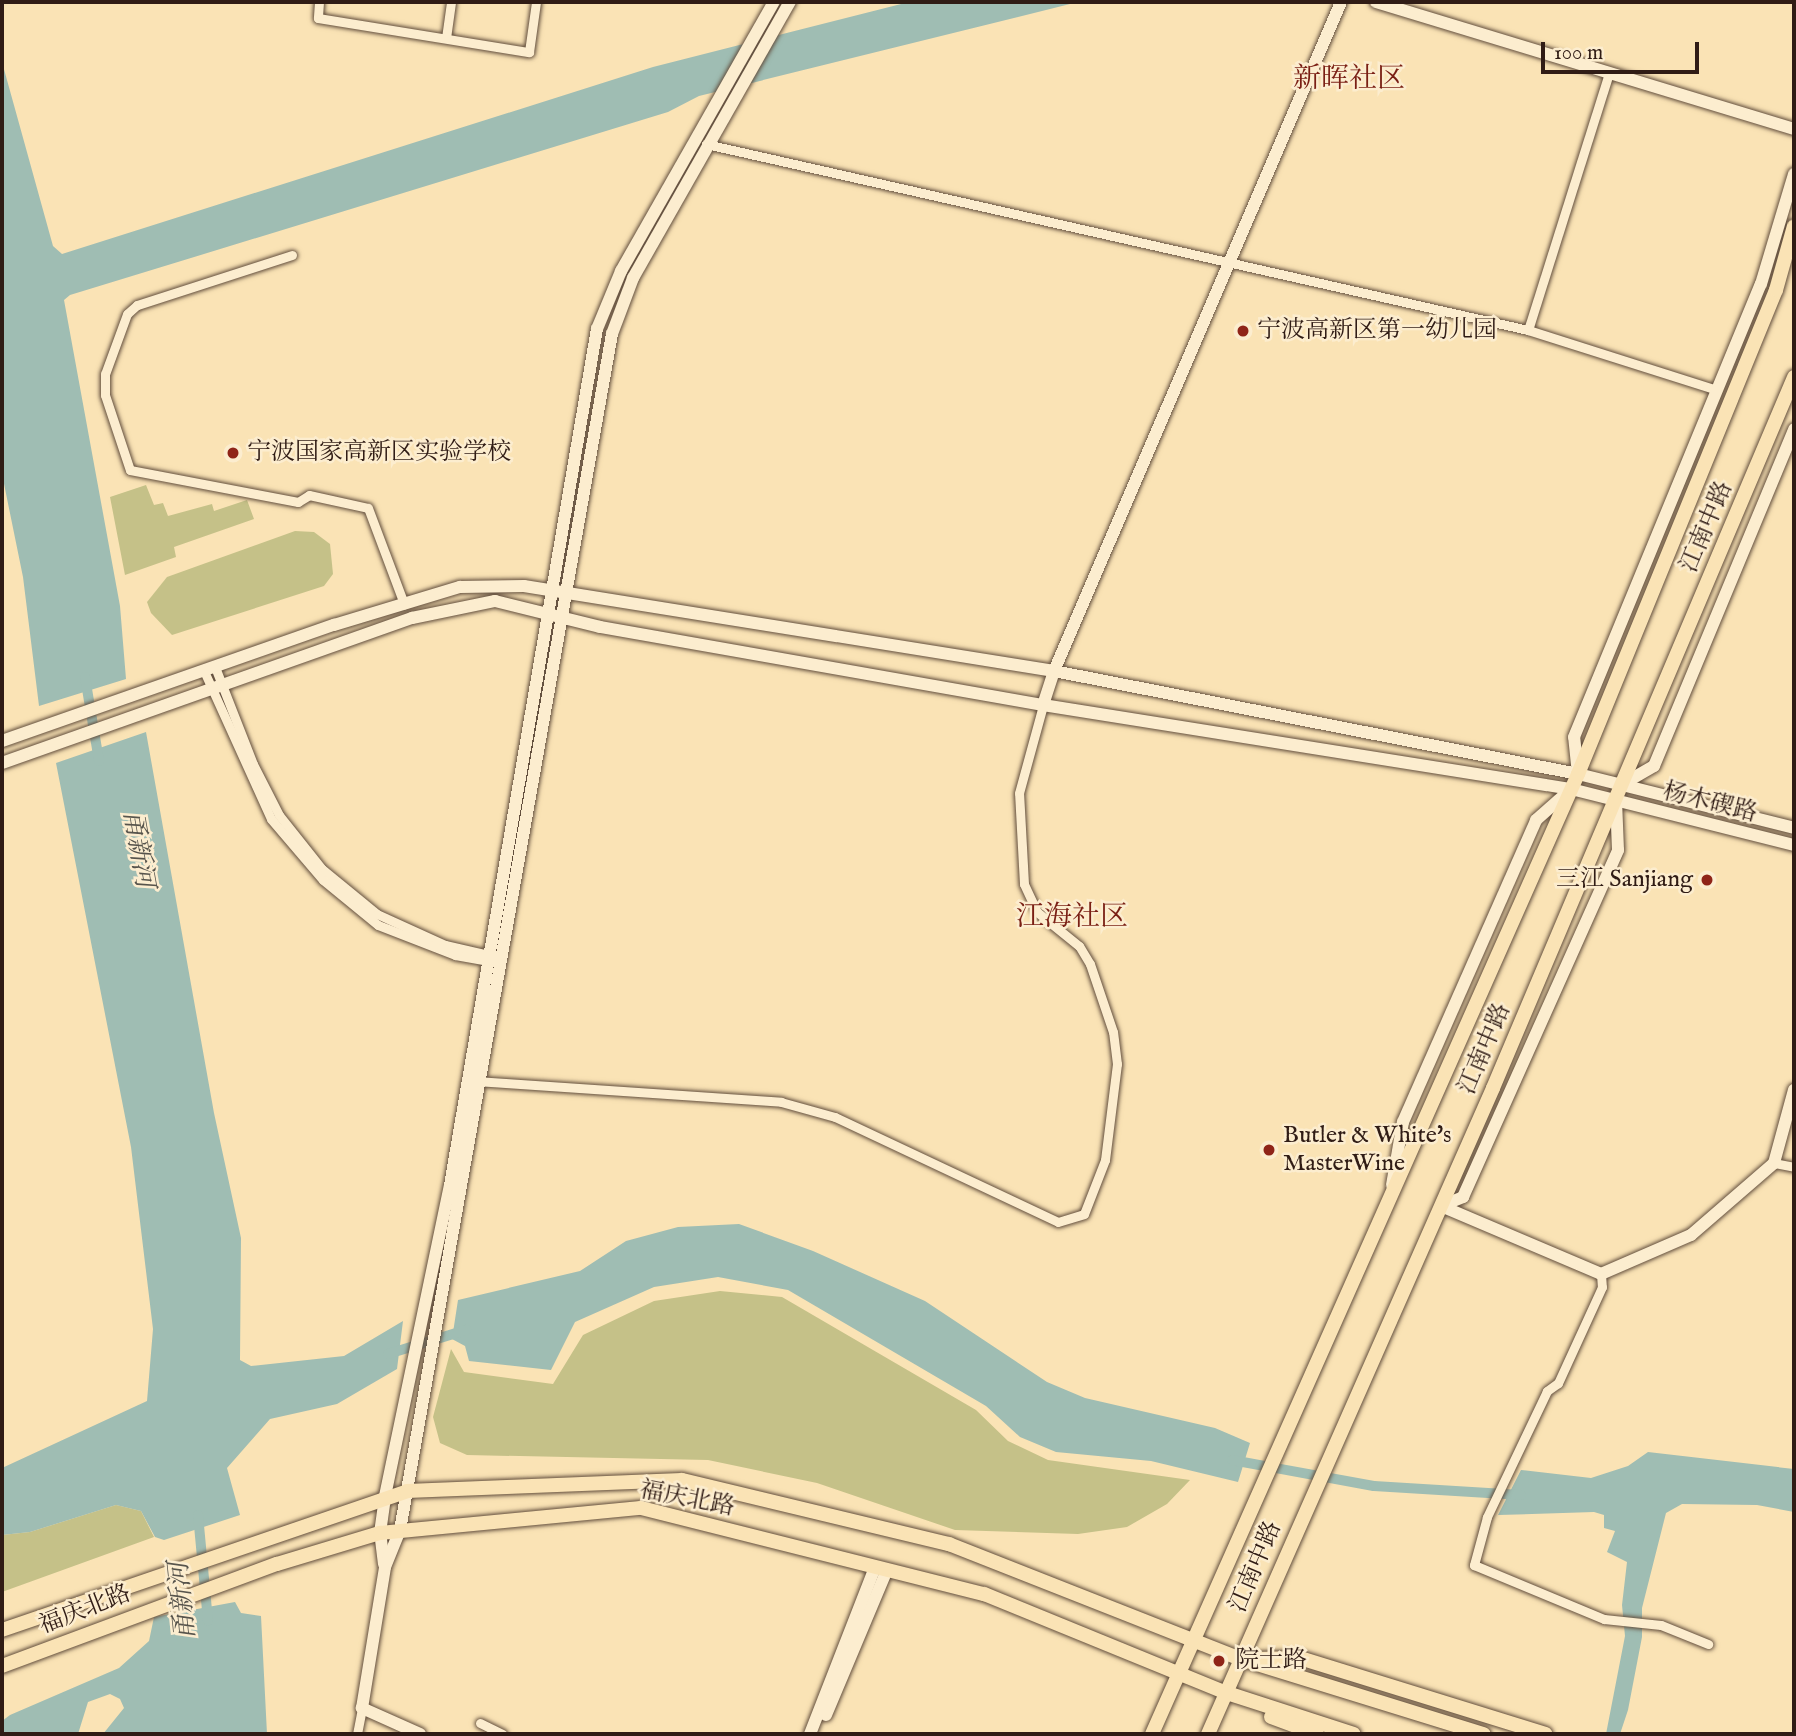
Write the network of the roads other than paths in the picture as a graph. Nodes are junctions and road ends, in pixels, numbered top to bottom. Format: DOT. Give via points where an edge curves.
graph roads {
  1 [pos="319,2"];
  2 [pos="452,2"];
  3 [pos="536,2"];
  4 [pos="774,2"];
  5 [pos="790,2"];
  6 [pos="1341,2"];
  7 [pos="1376,2"];
  8 [pos="446,38"];
  9 [pos="1609,73"];
  10 [pos="1794,129"];
  11 [pos="695,141"];
  12 [pos="709,144"];
  13 [pos="1794,174"];
  14 [pos="1794,226"];
  15 [pos="292,255"];
  16 [pos="1230,263"];
  17 [pos="1528,330"];
  18 [pos="1794,377"];
  19 [pos="1717,390"];
  20 [pos="1794,429"];
  21 [pos="552,591"];
  22 [pos="566,594"];
  23 [pos="404,604"];
  24 [pos="548,614"];
  25 [pos="562,618"];
  26 [pos="209,669"];
  27 [pos="1054,671"];
  28 [pos="217,687"];
  29 [pos="1044,705"];
  30 [pos="2,741"];
  31 [pos="2,762"];
  32 [pos="1578,774"];
  33 [pos="1621,785"];
  34 [pos="1571,789"];
  35 [pos="1616,801"];
  36 [pos="1794,828"];
  37 [pos="1794,845"];
  38 [pos="495,959"];
  39 [pos="474,1080"];
  40 [pos="1794,1090"];
  41 [pos="1774,1163"];
  42 [pos="1794,1167"];
  43 [pos="1441,1206"];
  44 [pos="1601,1274"];
  45 [pos="407,1491"];
  46 [pos="385,1496"];
  47 [pos="400,1530"];
  48 [pos="380,1533"];
  49 [pos="385,1567"];
  50 [pos="881,1568"];
  51 [pos="2,1630"];
  52 [pos="1194,1638"];
  53 [pos="1708,1644"];
  54 [pos="1241,1659"];
  55 [pos="2,1665"];
  56 [pos="1178,1674"];
  57 [pos="1227,1693"];
  58 [pos="362,1709"];
  59 [pos="480,1723"];
  60 [pos="357,1734"];
  61 [pos="420,1734"];
  62 [pos="503,1734"];
  63 [pos="810,1734"];
  64 [pos="818,1734"];
  65 [pos="1153,1734"];
  66 [pos="1208,1734"];
  67 [pos="1317,1734"];
  68 [pos="1354,1734"];
  69 [pos="1484,1734"];
  70 [pos="1546,1734"];
  1 -- 8 [label="street" via="318,18"];
  2 -- 8 [label="street"];
  3 -- 8 [label="street" via="529,52"];
  4 -- 11 [label="main road"];
  5 -- 12 [label="main road"];
  6 -- 16 [label="main road"];
  7 -- 9 [label="main road"];
  9 -- 10 [label="main road"];
  9 -- 17 [label="street"];
  11 -- 12 [label="street"];
  11 -- 21 [label="main road" via="621,271 597,328"];
  12 -- 16 [label="street"];
  12 -- 22 [label="main road" via="633,278 612,334"];
  13 -- 19 [label="main road" via="1761,284"];
  14 -- 32 [label="main road, 江南中路" via="1776,290"];
  15 -- 23 [label="street" via="137,305 127,314 104,395 130,470 298,502 309,495 368,508"];
  16 -- 17 [label="street"];
  16 -- 27 [label="main road"];
  17 -- 19 [label="street"];
  18 -- 33 [label="main road, 江南中路"];
  19 -- 32 [label="main road" via="1574,737"];
  20 -- 33 [label="main road" via="1654,766"];
  21 -- 22 [label="main road, 杨木碶路"];
  21 -- 23 [label="main road, 杨木碶路" via="524,586 460,587"];
  21 -- 24 [label="main road"];
  22 -- 25 [label="main road"];
  22 -- 27 [label="main road, 杨木碶路"];
  23 -- 26 [label="main road, 杨木碶路"];
  24 -- 25 [label="main road, 杨木碶路"];
  24 -- 28 [label="main road, 杨木碶路" via="495,601 412,618"];
  24 -- 38 [label="main road"];
  25 -- 29 [label="main road, 杨木碶路"];
  25 -- 38 [label="main road"];
  26 -- 28 [label="street"];
  26 -- 30 [label="main road, 杨木碶路"];
  27 -- 29 [label="main road"];
  27 -- 32 [label="main road, 杨木碶路"];
  28 -- 31 [label="main road, 杨木碶路"];
  28 -- 38 [label="street" via="279,815 322,869 377,914 445,945"];
  29 -- 34 [label="main road, 杨木碶路"];
  29 -- 39 [label="street" via="1019,793 1024,884 1037,912 1079,946 1090,964 1113,1032 1117,1064 1105,1160 1084,1214 1058,1222 835,1117 781,1102"];
  32 -- 33 [label="main road, 杨木碶路"];
  32 -- 34 [label="main road, 江南中路"];
  33 -- 35 [label="main road, 江南中路"];
  33 -- 36 [label="main road, 杨木碶路"];
  34 -- 35 [label="main road, 杨木碶路"];
  34 -- 52 [label="main road, 江南中路"];
  35 -- 37 [label="main road, 杨木碶路"];
  35 -- 43 [label="main road, 江南中路"];
  35 -- 43 [label="main road" via="1618,850 1463,1197"];
  38 -- 39 [label="main road"];
  39 -- 45 [label="main road"];
  39 -- 46 [label="main road"];
  40 -- 41 [label="main road"];
  41 -- 42 [label="street"];
  41 -- 44 [label="main road" via="1691,1235"];
  43 -- 44 [label="main road"];
  43 -- 54 [label="main road, 江南中路"];
  44 -- 53 [label="street" via="1602,1287 1558,1383 1548,1391 1487,1517 1474,1565 1604,1619 1661,1625"];
  45 -- 46 [label="main road, 福庆北路"];
  45 -- 47 [label="main road"];
  45 -- 52 [label="main road, 福庆北路" via="682,1480 949,1544"];
  46 -- 48 [label="main road"];
  46 -- 51 [label="main road, 福庆北路"];
  47 -- 48 [label="main road, 福庆北路"];
  47 -- 49 [label="main road"];
  47 -- 50 [label="main road, 福庆北路" via="641,1508"];
  48 -- 49 [label="main road"];
  48 -- 55 [label="main road, 福庆北路" via="277,1564"];
  49 -- 58 [label="main road"];
  50 -- 56 [label="main road, 福庆北路" via="984,1594"];
  50 -- 63 [label="main road"];
  50 -- 64 [label="main road"];
  52 -- 54 [label="main road, 福庆北路"];
  52 -- 56 [label="main road, 江南中路"];
  54 -- 57 [label="main road, 江南中路"];
  54 -- 69 [label="main road, 福庆北路"];
  54 -- 70 [label="main road" via="1300,1658"];
  56 -- 57 [label="main road, 福庆北路"];
  56 -- 65 [label="main road, 江南中路"];
  57 -- 66 [label="main road, 江南中路"];
  57 -- 67 [label="main road"];
  57 -- 68 [label="main road, 福庆北路"];
  58 -- 60 [label="street"];
  58 -- 61 [label="main road"];
  59 -- 62 [label="street"];
}
